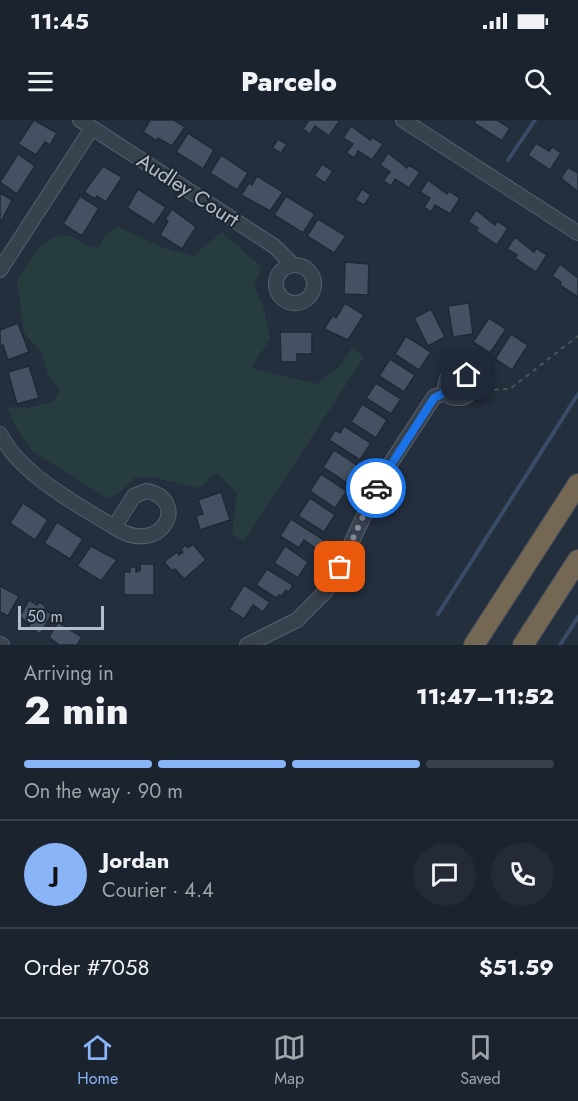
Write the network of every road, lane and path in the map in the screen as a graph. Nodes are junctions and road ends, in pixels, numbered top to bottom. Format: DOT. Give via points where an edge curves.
graph roads {
  1 [pos="404,120"];
  2 [pos="86,124"];
  3 [pos="578,233"];
  4 [pos="292,264"];
  5 [pos="0,270"];
  6 [pos="578,336"];
  7 [pos="472,388"];
  8 [pos="444,393"];
  9 [pos="0,434"];
  10 [pos="578,484"];
  11 [pos="114,526"];
  12 [pos="578,560"];
  13 [pos="247,645"];
  14 [pos="474,645"];
  15 [pos="523,645"];
  1 -- 3 [label="street"];
  2 -- 4 [label="street, Audley Court" via="274,246"];
  2 -- 5 [label="street"];
  6 -- 7 [label="path" via="510,389"];
  7 -- 8 [label="street" via="463,399"];
  7 -- 8 [label="street" via="467,375 458,372 447,378"];
  8 -- 13 [label="street" via="434,398 383,475 326,591 297,620"];
  9 -- 11 [label="street" via="32,473"];
  10 -- 14 [label="highway"];
  12 -- 15 [label="highway"];
}
